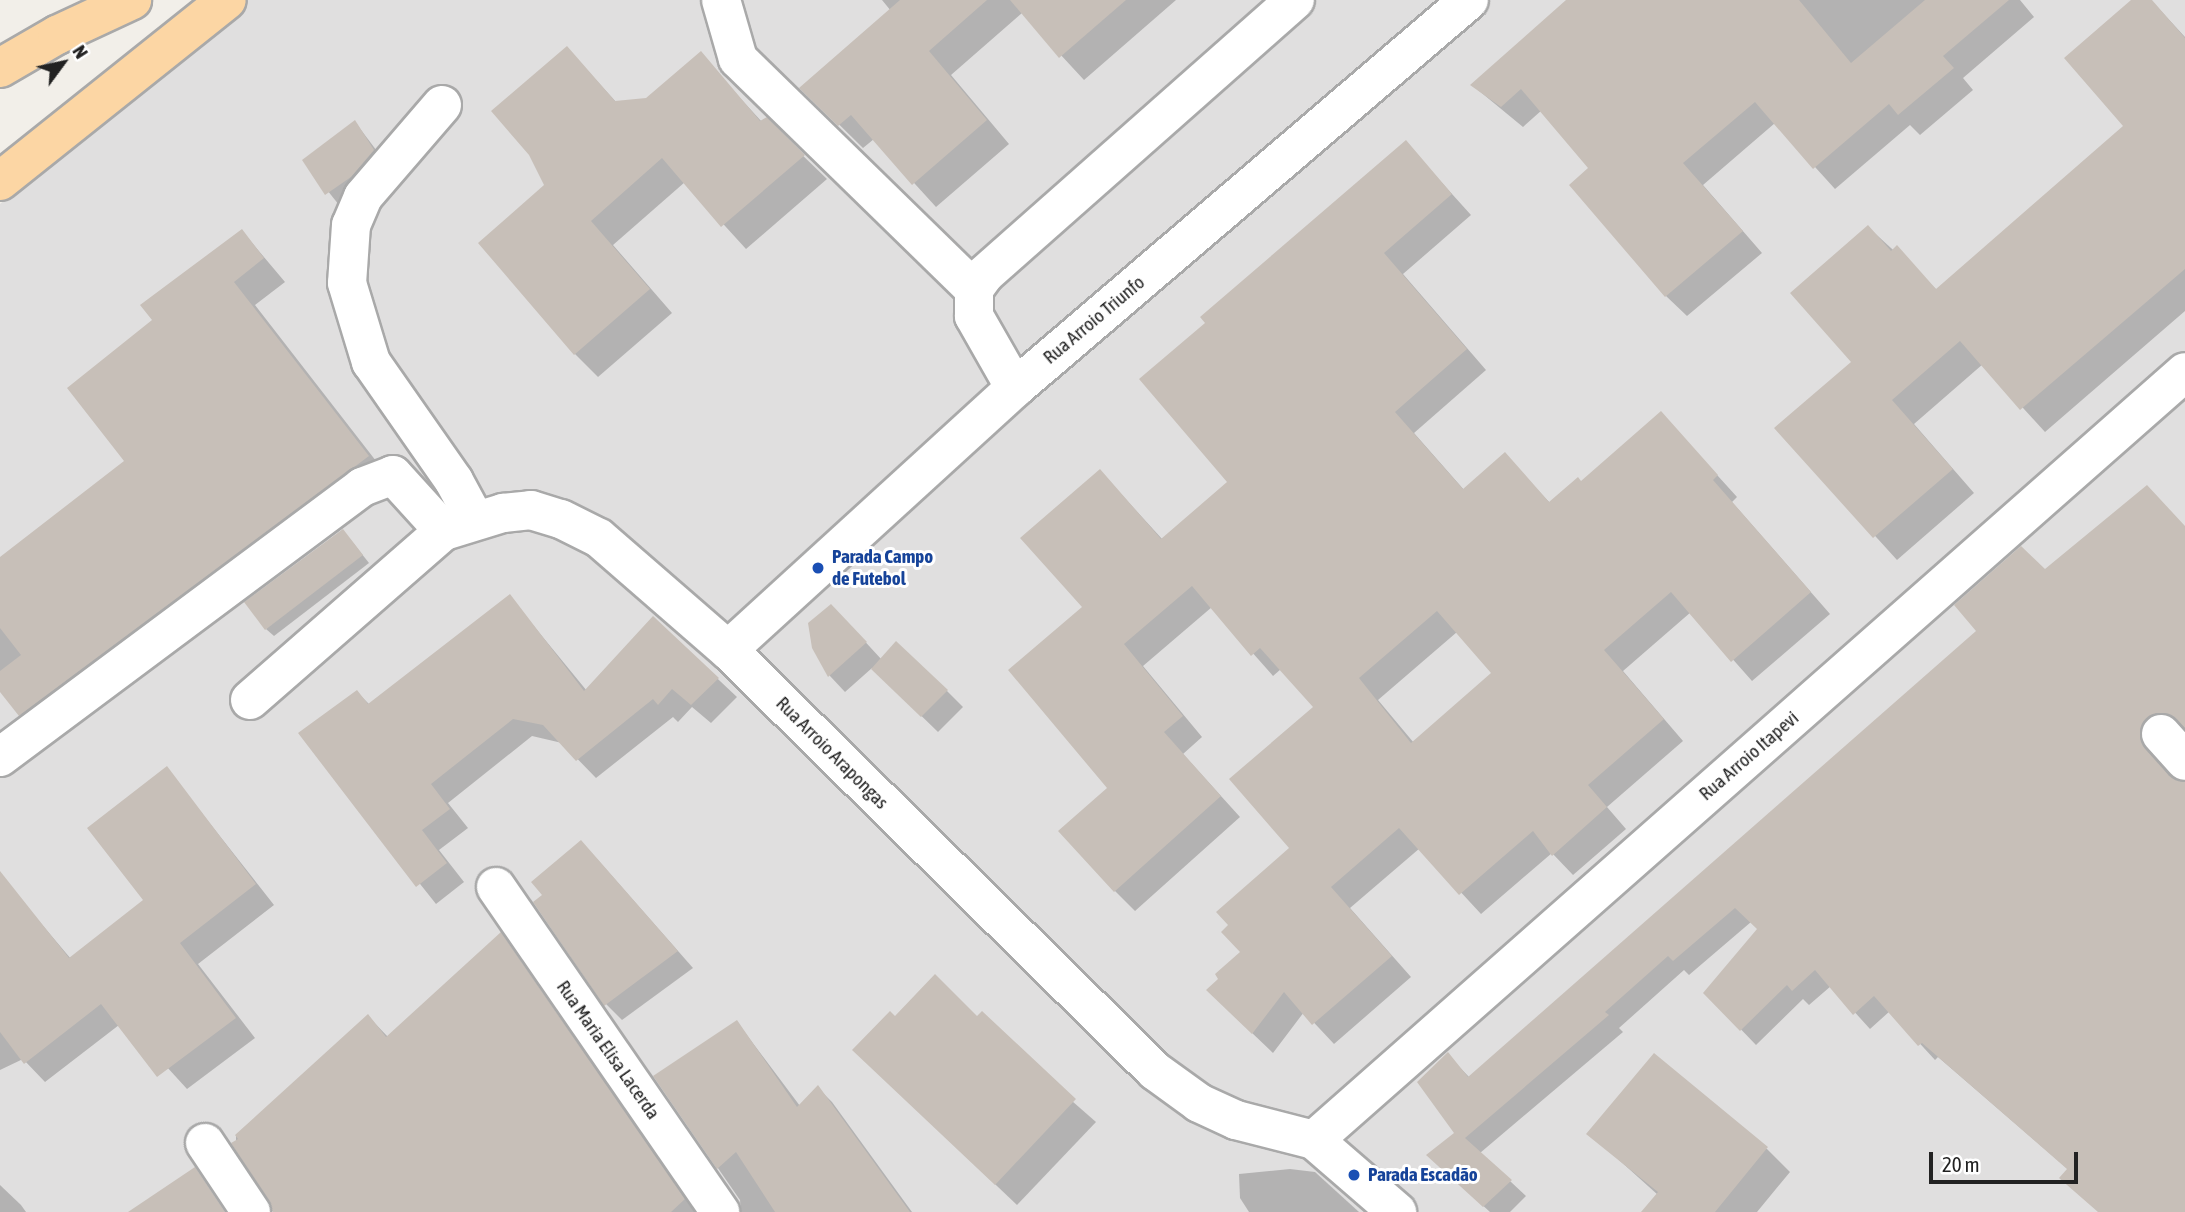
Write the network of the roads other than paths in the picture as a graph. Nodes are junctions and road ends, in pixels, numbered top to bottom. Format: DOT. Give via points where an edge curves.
graph roads {
  1 [pos="132,0"];
  2 [pos="227,0"];
  3 [pos="721,0"];
  4 [pos="1295,0"];
  5 [pos="1469,0"];
  6 [pos="0,68"];
  7 [pos="442,105"];
  8 [pos="0,181"];
  9 [pos="974,289"];
  10 [pos="2185,372"];
  11 [pos="1015,388"];
  12 [pos="459,525"];
  13 [pos="728,650"];
  14 [pos="250,701"];
  15 [pos="0,757"];
  16 [pos="496,887"];
  17 [pos="1314,1140"];
  18 [pos="205,1143"];
  19 [pos="251,1212"];
  20 [pos="720,1212"];
  21 [pos="1397,1212"];
  1 -- 6 [label="main road"];
  2 -- 8 [label="main road"];
  3 -- 9 [label="street" via="738,59"];
  4 -- 9 [label="street" via="984,275"];
  5 -- 11 [label="street, Rua Arroio Triunfo"];
  7 -- 12 [label="street" via="363,197 351,225 347,283 371,362 454,481"];
  9 -- 11 [label="street" via="974,316"];
  10 -- 17 [label="street, Rua Arroio Itapevi"];
  11 -- 13 [label="street, Rua Arroio Triunfo"];
  12 -- 13 [label="street, Rua Arroio Arapongas" via="531,510 599,538"];
  12 -- 14 [label="street"];
  12 -- 15 [label="street" via="393,475 362,487"];
  13 -- 17 [label="street, Rua Arroio Arapongas" via="1155,1071 1199,1103 1236,1120"];
  16 -- 20 [label="street, Rua Maria Elisa Lacerda"];
  17 -- 21 [label="street, Rua Arroio Arapongas"];
  18 -- 19 [label="street"];
}
